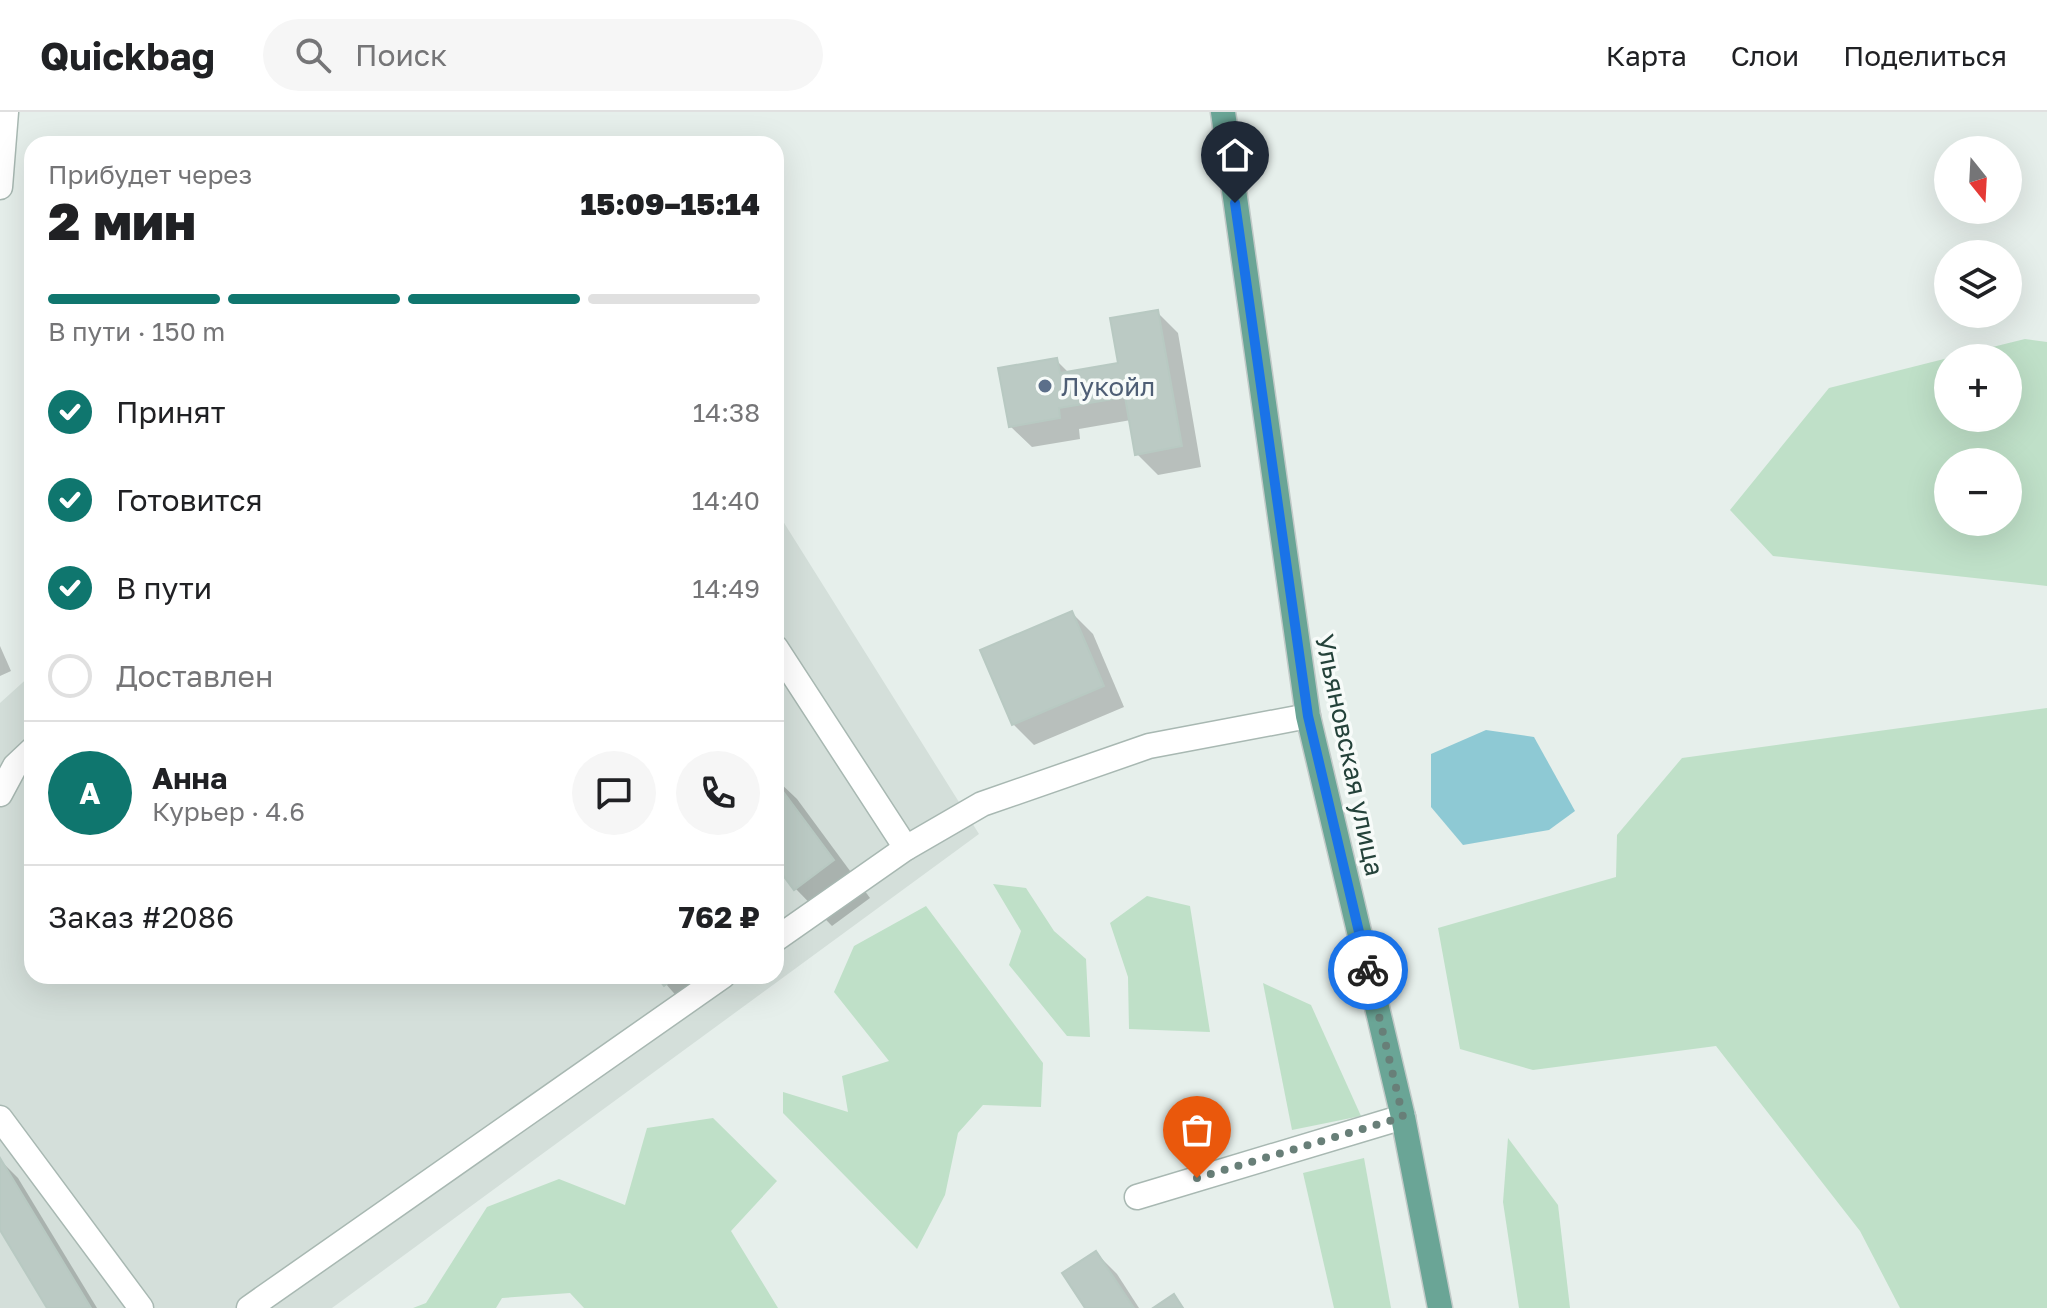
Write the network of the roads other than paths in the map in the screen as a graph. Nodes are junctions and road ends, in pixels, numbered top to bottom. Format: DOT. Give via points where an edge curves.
graph roads {
  1 [pos="6,112"];
  2 [pos="1223,112"];
  3 [pos="0,187"];
  4 [pos="784,660"];
  5 [pos="1308,716"];
  6 [pos="24,758"];
  7 [pos="0,794"];
  8 [pos="906,848"];
  9 [pos="784,933"];
  10 [pos="712,984"];
  11 [pos="1403,1117"];
  12 [pos="0,1118"];
  13 [pos="1137,1197"];
  14 [pos="141,1308"];
  15 [pos="249,1308"];
  16 [pos="1440,1308"];
  1 -- 3 [label="lane"];
  2 -- 5 [label="main road, Ульяновская улица"];
  4 -- 8 [label="lane"];
  5 -- 8 [label="lane" via="1149,746 1069,772 982,804"];
  5 -- 11 [label="main road, Ульяновская улица"];
  6 -- 7 [label="lane"];
  8 -- 9 [label="lane"];
  10 -- 15 [label="lane"];
  11 -- 13 [label="lane"];
  11 -- 16 [label="main road, Ульяновская улица"];
  12 -- 14 [label="lane"];
}
